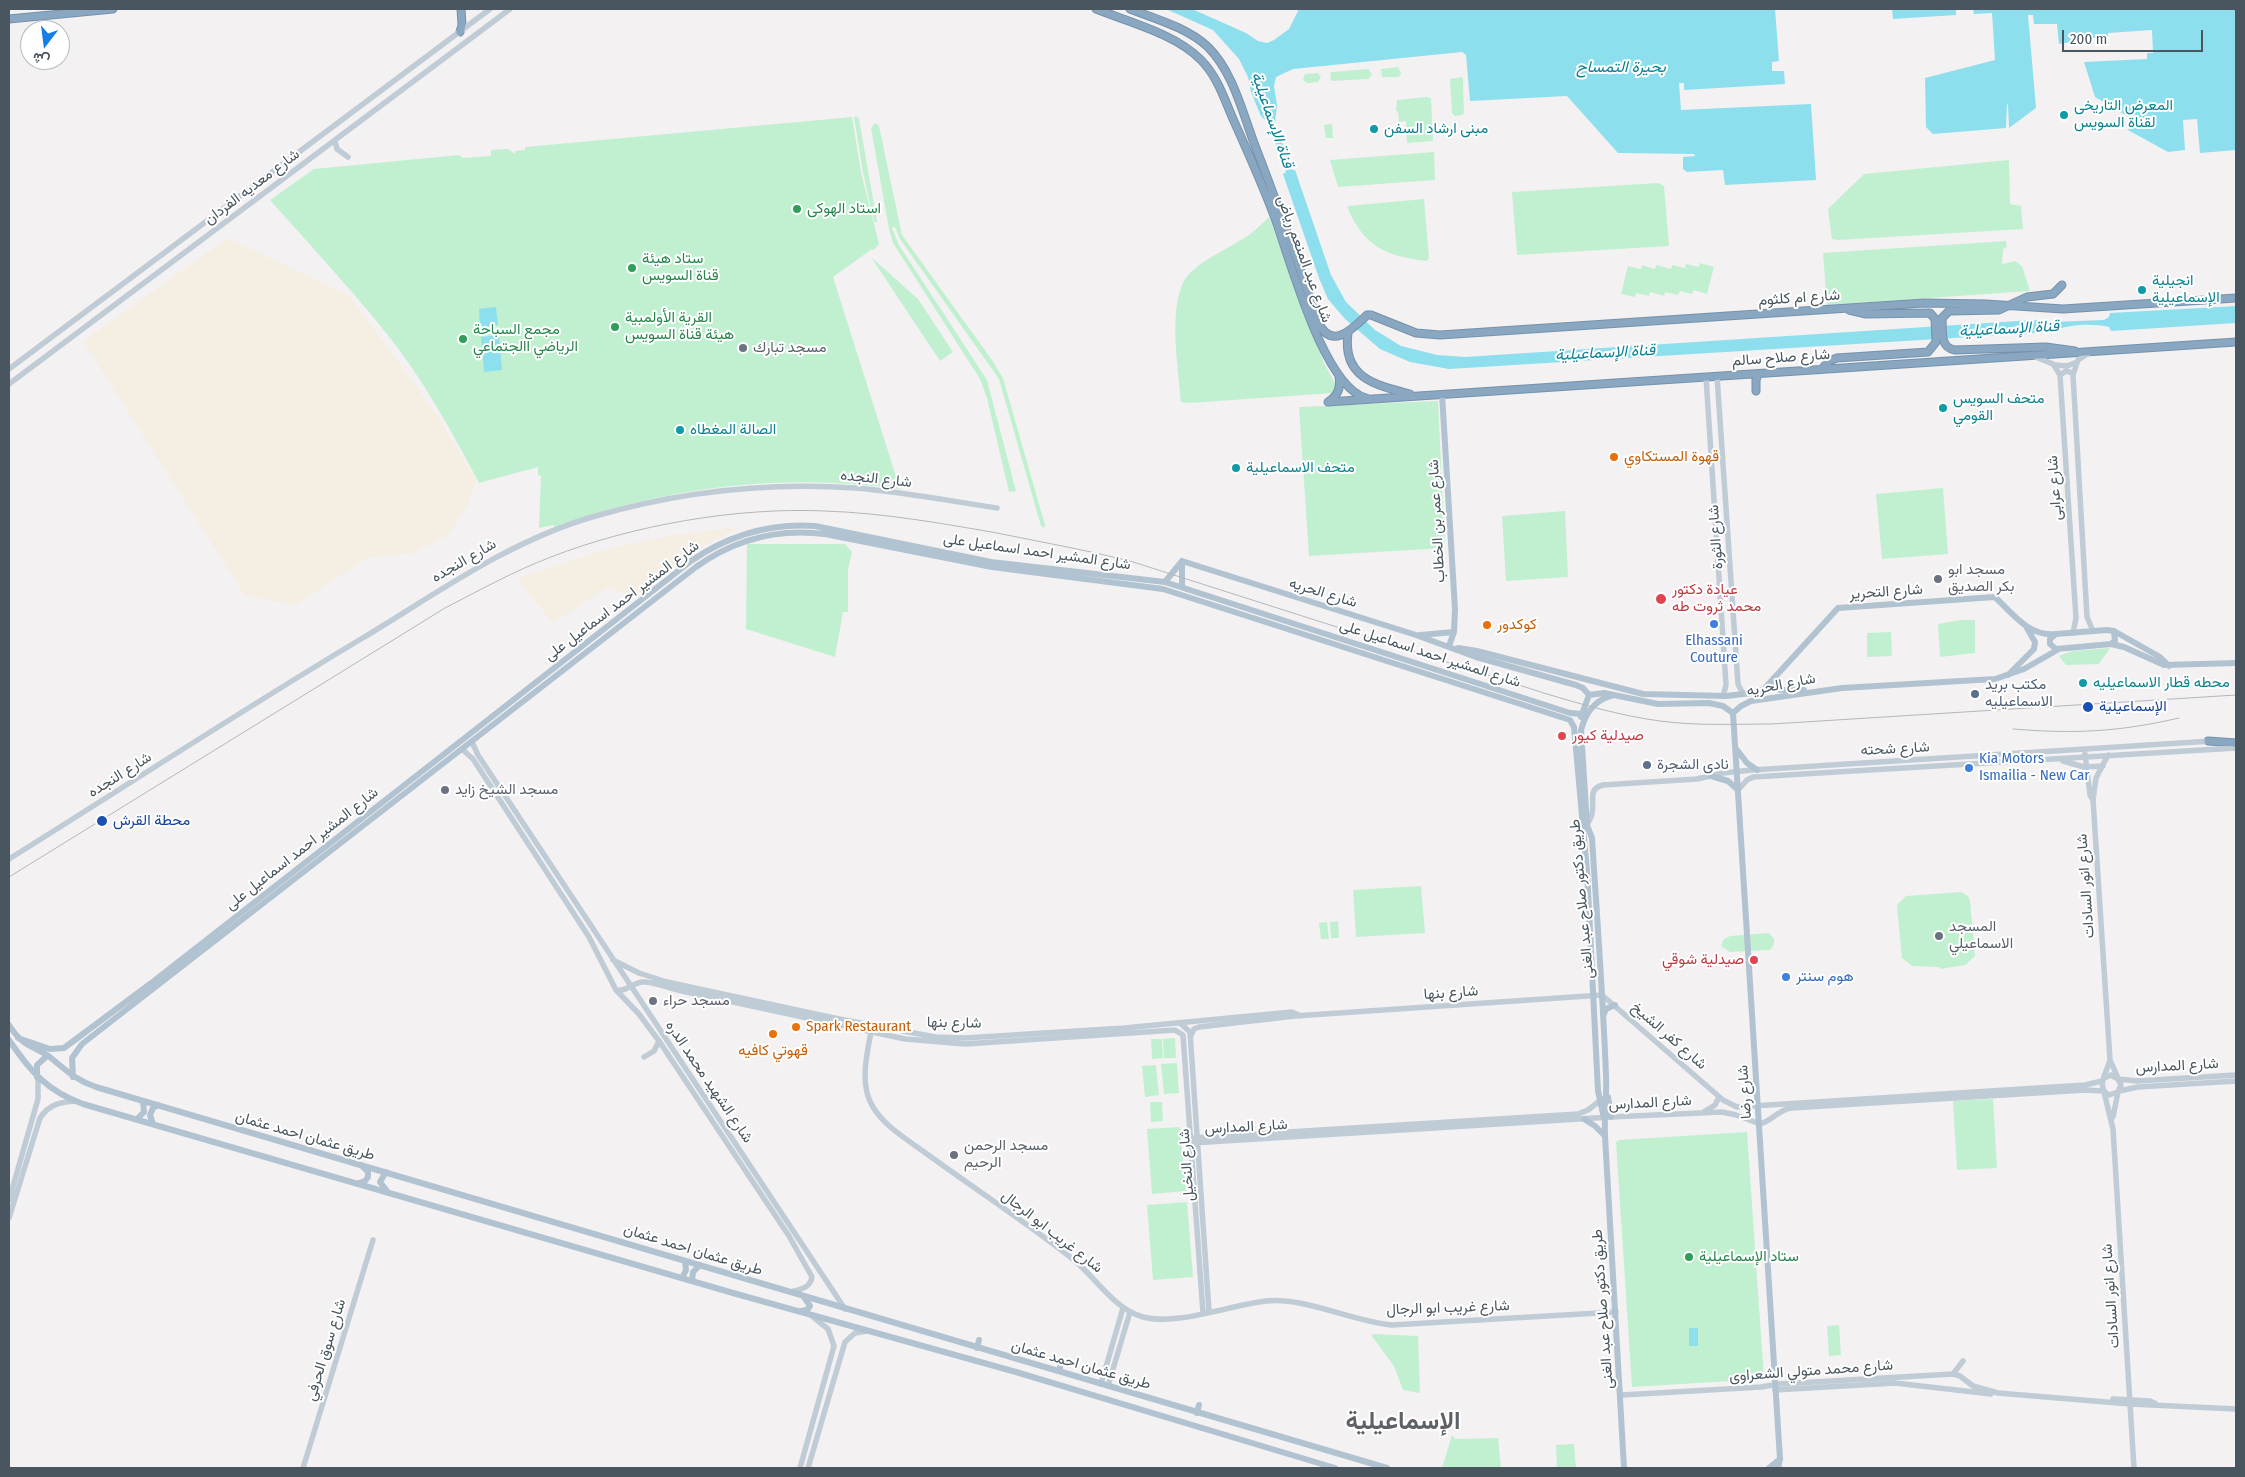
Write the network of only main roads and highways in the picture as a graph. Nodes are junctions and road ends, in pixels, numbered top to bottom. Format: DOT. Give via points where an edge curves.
graph roads {
  1 [pos="113,9"];
  2 [pos="461,9"];
  3 [pos="490,9"];
  4 [pos="510,9"];
  5 [pos="1096,9"];
  6 [pos="1130,9"];
  7 [pos="9,19"];
  8 [pos="460,32"];
  9 [pos="1200,41"];
  10 [pos="1192,52"];
  11 [pos="355,110"];
  12 [pos="362,120"];
  13 [pos="335,141"];
  14 [pos="348,157"];
  15 [pos="252,188"];
  16 [pos="259,197"];
  17 [pos="198,227"];
  18 [pos="206,237"];
  19 [pos="124,283"];
  20 [pos="2062,285"];
  21 [pos="131,294"];
  22 [pos="2236,298"];
  23 [pos="2009,305"];
  24 [pos="1846,309"];
  25 [pos="1938,319"];
  26 [pos="1349,333"];
  27 [pos="1940,342"];
  28 [pos="2236,342"];
  29 [pos="2080,353"];
  30 [pos="2089,353"];
  31 [pos="2034,356"];
  32 [pos="2077,361"];
  33 [pos="2052,364"];
  34 [pos="9,369"];
  35 [pos="1822,369"];
  36 [pos="2073,373"];
  37 [pos="1758,374"];
  38 [pos="2060,375"];
  39 [pos="1717,376"];
  40 [pos="1339,377"];
  41 [pos="1706,377"];
  42 [pos="9,384"];
  43 [pos="1718,387"];
  44 [pos="1707,389"];
  45 [pos="1756,391"];
  46 [pos="1442,394"];
  47 [pos="1416,395"];
  48 [pos="1369,399"];
  49 [pos="997,508"];
  50 [pos="1182,561"];
  51 [pos="1003,566"];
  52 [pos="1165,582"];
  53 [pos="1182,587"];
  54 [pos="2026,626"];
  55 [pos="2093,631"];
  56 [pos="1454,632"];
  57 [pos="2114,632"];
  58 [pos="2073,633"];
  59 [pos="2056,634"];
  60 [pos="1416,635"];
  61 [pos="2111,644"];
  62 [pos="1449,646"];
  63 [pos="1458,648"];
  64 [pos="2059,649"];
  65 [pos="2236,663"];
  66 [pos="2169,666"];
  67 [pos="2007,676"];
  68 [pos="1771,682"];
  69 [pos="1738,684"];
  70 [pos="1726,685"];
  71 [pos="1820,690"];
  72 [pos="1743,694"];
  73 [pos="1589,695"];
  74 [pos="1614,695"];
  75 [pos="1678,695"];
  76 [pos="1710,696"];
  77 [pos="1723,696"];
  78 [pos="520,699"];
  79 [pos="1678,703"];
  80 [pos="1709,703"];
  81 [pos="1733,713"];
  82 [pos="1582,714"];
  83 [pos="1568,720"];
  84 [pos="1581,730"];
  85 [pos="2208,741"];
  86 [pos="2236,741"];
  87 [pos="472,742"];
  88 [pos="1736,748"];
  89 [pos="2107,748"];
  90 [pos="2236,748"];
  91 [pos="462,749"];
  92 [pos="2086,750"];
  93 [pos="2108,756"];
  94 [pos="2086,758"];
  95 [pos="2059,759"];
  96 [pos="2102,766"];
  97 [pos="2087,768"];
  98 [pos="1737,771"];
  99 [pos="1754,772"];
  100 [pos="1711,776"];
  101 [pos="1738,790"];
  102 [pos="2093,800"];
  103 [pos="1588,825"];
  104 [pos="521,826"];
  105 [pos="9,859"];
  106 [pos="595,933"];
  107 [pos="590,937"];
  108 [pos="613,960"];
  109 [pos="631,987"];
  110 [pos="616,990"];
  111 [pos="1602,995"];
  112 [pos="1593,996"];
  113 [pos="1614,1005"];
  114 [pos="1604,1014"];
  115 [pos="1301,1016"];
  116 [pos="1192,1022"];
  117 [pos="1179,1023"];
  118 [pos="9,1025"];
  119 [pos="872,1029"];
  120 [pos="1194,1029"];
  121 [pos="1183,1035"];
  122 [pos="1062,1036"];
  123 [pos="1190,1037"];
  124 [pos="18,1038"];
  125 [pos="9,1040"];
  126 [pos="659,1041"];
  127 [pos="47,1056"];
  128 [pos="644,1056"];
  129 [pos="2110,1060"];
  130 [pos="2236,1075"];
  131 [pos="73,1076"];
  132 [pos="38,1078"];
  133 [pos="2118,1078"];
  134 [pos="2103,1080"];
  135 [pos="2236,1080"];
  136 [pos="1607,1091"];
  137 [pos="2104,1092"];
  138 [pos="2119,1092"];
  139 [pos="1719,1097"];
  140 [pos="76,1101"];
  141 [pos="143,1101"];
  142 [pos="1599,1103"];
  143 [pos="158,1105"];
  144 [pos="1758,1106"];
  145 [pos="1698,1113"];
  146 [pos="1608,1117"];
  147 [pos="137,1119"];
  148 [pos="1584,1119"];
  149 [pos="2113,1122"];
  150 [pos="153,1124"];
  151 [pos="1760,1124"];
  152 [pos="1605,1136"];
  153 [pos="1195,1140"];
  154 [pos="361,1166"];
  155 [pos="386,1172"];
  156 [pos="358,1183"];
  157 [pos="388,1192"];
  158 [pos="9,1200"];
  159 [pos="9,1218"];
  160 [pos="373,1240"];
  161 [pos="685,1261"];
  162 [pos="700,1265"];
  163 [pos="682,1278"];
  164 [pos="692,1281"];
  165 [pos="790,1292"];
  166 [pos="803,1296"];
  167 [pos="1123,1308"];
  168 [pos="845,1309"];
  169 [pos="797,1312"];
  170 [pos="856,1312"];
  171 [pos="1130,1312"];
  172 [pos="1206,1312"];
  173 [pos="1616,1312"];
  174 [pos="811,1315"];
  175 [pos="852,1325"];
  176 [pos="871,1330"];
  177 [pos="980,1340"];
  178 [pos="977,1348"];
  179 [pos="1019,1360"];
  180 [pos="1963,1361"];
  181 [pos="1031,1363"];
  182 [pos="1061,1364"];
  183 [pos="1016,1372"];
  184 [pos="1059,1372"];
  185 [pos="1952,1374"];
  186 [pos="1029,1376"];
  187 [pos="1917,1376"];
  188 [pos="1960,1376"];
  189 [pos="1100,1384"];
  190 [pos="1917,1385"];
  191 [pos="1108,1386"];
  192 [pos="1774,1387"];
  193 [pos="1954,1390"];
  194 [pos="1998,1393"];
  195 [pos="1622,1395"];
  196 [pos="2130,1402"];
  197 [pos="1200,1405"];
  198 [pos="2236,1409"];
  199 [pos="1198,1412"];
  200 [pos="1300,1443"];
  201 [pos="1325,1450"];
  202 [pos="1296,1457"];
  203 [pos="1780,1459"];
  204 [pos="1320,1464"];
  205 [pos="303,1468"];
  206 [pos="800,1468"];
  207 [pos="808,1468"];
  208 [pos="1335,1468"];
  209 [pos="1387,1468"];
  210 [pos="1623,1468"];
  211 [pos="1769,1468"];
  212 [pos="1779,1468"];
  213 [pos="2134,1468"];
  1 -- 7 [label="highway"];
  2 -- 8 [label="highway"];
  3 -- 8 [label="main road, شارع معديه الفردان"];
  4 -- 12 [label="main road, شارع معديه الفردان"];
  5 -- 10 [label="highway, شارع عبد المنعم رياض" via="1168,38"];
  6 -- 9 [label="highway, شارع عبد المنعم رياض"];
  8 -- 11 [label="main road, شارع معديه الفردان"];
  9 -- 10 [label="highway"];
  9 -- 26 [label="highway, شارع عبد المنعم رياض" via="1220,61 1234,88 1278,201 1321,328 1333,336"];
  10 -- 40 [label="highway, شارع عبد المنعم رياض" via="1208,68 1220,89 1262,186 1315,331"];
  11 -- 12 [label="main road"];
  11 -- 15 [label="main road, شارع معديه الفردان"];
  12 -- 13 [label="main road, شارع معديه الفردان"];
  13 -- 14 [label="main road" via="340,153"];
  13 -- 16 [label="main road, شارع معديه الفردان"];
  15 -- 16 [label="main road"];
  15 -- 17 [label="main road, شارع معديه الفردان"];
  16 -- 18 [label="main road, شارع معديه الفردان"];
  17 -- 18 [label="main road"];
  17 -- 19 [label="main road, شارع معديه الفردان"];
  18 -- 21 [label="main road, شارع معديه الفردان"];
  19 -- 21 [label="main road"];
  19 -- 34 [label="main road, شارع معديه الفردان"];
  20 -- 23 [label="highway" via="2053,294 2027,297"];
  21 -- 42 [label="main road, شارع معديه الفردان"];
  22 -- 23 [label="highway, شارع ام كلثوم" via="2063,309"];
  23 -- 24 [label="highway, شارع ام كلثوم" via="1948,303"];
  23 -- 25 [label="highway" via="1998,310 1949,311"];
  24 -- 25 [label="highway" via="1866,314 1926,312"];
  24 -- 26 [label="highway, شارع ام كلثوم" via="1440,335 1416,333 1375,316 1367,316"];
  25 -- 27 [label="highway"];
  26 -- 47 [label="highway" via="1346,352 1356,372 1378,384"];
  27 -- 29 [label="highway" via="1954,350 2046,347"];
  27 -- 35 [label="highway" via="1928,352 1836,358"];
  28 -- 30 [label="highway, شارع صلاح سالم"];
  29 -- 30 [label="highway, شارع صلاح سالم"];
  29 -- 31 [label="highway, شارع صلاح سالم"];
  30 -- 32 [label="main road"];
  31 -- 33 [label="main road"];
  31 -- 35 [label="highway, شارع صلاح سالم"];
  32 -- 33 [label="main road" via="2063,366"];
  32 -- 36 [label="main road, شارع عرابى"];
  33 -- 38 [label="main road"];
  35 -- 37 [label="highway, شارع صلاح سالم"];
  36 -- 38 [label="main road" via="2066,371"];
  36 -- 55 [label="main road, شارع عرابى" via="2087,617"];
  37 -- 39 [label="highway, شارع صلاح سالم"];
  37 -- 45 [label="highway"];
  38 -- 58 [label="main road, شارع عرابى" via="2076,618"];
  39 -- 41 [label="highway, شارع صلاح سالم"];
  39 -- 43 [label="main road, شارع الثورة"];
  40 -- 48 [label="highway, شارع عبد المنعم رياض" via="1354,393"];
  40 -- 48 [label="highway, شارع صلاح سالم" via="1337,394 1328,402"];
  41 -- 44 [label="main road, شارع الثورة"];
  41 -- 46 [label="highway, شارع صلاح سالم"];
  43 -- 44 [label="main road" via="1712,384"];
  43 -- 69 [label="main road, شارع الثورة"];
  44 -- 70 [label="main road, شارع الثورة"];
  46 -- 47 [label="highway, شارع صلاح سالم"];
  46 -- 56 [label="main road, شارع عمر بن الخطاب"];
  47 -- 48 [label="highway, شارع صلاح سالم"];
  49 -- 105 [label="main road, شارع النجده" via="857,488 759,488 662,500 556,529 511,549 425,598"];
  50 -- 52 [label="main road"];
  50 -- 53 [label="main road"];
  50 -- 60 [label="main road, شارع الحريه"];
  51 -- 52 [label="main road, شارع المشير احمد اسماعيل على"];
  51 -- 78 [label="main road, شارع المشير احمد اسماعيل على" via="826,528 794,525 750,532 692,561"];
  51 -- 83 [label="main road, شارع المشير احمد اسماعيل على" via="1171,590"];
  52 -- 53 [label="main road, شارع المشير احمد اسماعيل على"];
  53 -- 82 [label="main road, شارع المشير احمد اسماعيل على" via="1570,713"];
  54 -- 59 [label="main road" via="2042,634"];
  54 -- 67 [label="main road" via="2034,639 2034,649"];
  54 -- 68 [label="main road, شارع التحرير" via="1995,597 1838,608"];
  55 -- 57 [label="main road"];
  55 -- 58 [label="main road"];
  56 -- 60 [label="main road"];
  56 -- 62 [label="main road, شارع عمر بن الخطاب"];
  57 -- 61 [label="main road" via="2116,639"];
  57 -- 66 [label="main road" via="2160,657"];
  58 -- 59 [label="main road"];
  59 -- 64 [label="main road" via="2050,642"];
  60 -- 62 [label="main road, شارع الحريه"];
  61 -- 64 [label="main road"];
  61 -- 66 [label="main road"];
  62 -- 63 [label="main road, شارع الحريه"];
  63 -- 73 [label="main road, شارع الحريه" via="1476,657 1580,686"];
  63 -- 75 [label="main road, شارع الحريه" via="1633,692"];
  64 -- 67 [label="main road, شارع الحريه"];
  65 -- 66 [label="main road"];
  67 -- 71 [label="main road, شارع الحريه"];
  68 -- 71 [label="main road" via="1783,690"];
  68 -- 72 [label="main road, شارع الحريه" via="1764,689"];
  69 -- 70 [label="main road"];
  69 -- 72 [label="main road, شارع الثورة"];
  70 -- 77 [label="main road, شارع الثورة"];
  71 -- 81 [label="main road, شارع الحريه" via="1751,702"];
  72 -- 77 [label="main road, شارع الحريه"];
  73 -- 74 [label="main road, شارع الحريه"];
  73 -- 82 [label="main road"];
  74 -- 79 [label="main road, شارع الحريه" via="1647,703"];
  74 -- 84 [label="main road, طريق دكتور صلاح عبد الغنى" via="1592,706"];
  75 -- 76 [label="main road, شارع الحريه"];
  75 -- 79 [label="main road"];
  76 -- 77 [label="main road, شارع الحريه"];
  76 -- 80 [label="main road"];
  78 -- 87 [label="main road, شارع المشير احمد اسماعيل على"];
  78 -- 124 [label="main road, شارع المشير احمد اسماعيل على" via="64,1048 53,1050"];
  79 -- 80 [label="main road, شارع الحريه"];
  80 -- 81 [label="main road, شارع الحريه"];
  81 -- 88 [label="main road, شارع رضا"];
  82 -- 84 [label="main road"];
  83 -- 112 [label="main road, طريق دكتور صلاح عبد الغنى" via="1574,727 1587,871"];
  84 -- 103 [label="main road, طريق دكتور صلاح عبد الغنى"];
  85 -- 86 [label="highway"];
  85 -- 89 [label="main road, شارع شحته"];
  87 -- 91 [label="main road, شارع المشير احمد اسماعيل على"];
  87 -- 104 [label="main road, شارع الشهيد محمد الدره"];
  88 -- 98 [label="main road, شارع رضا"];
  88 -- 99 [label="main road"];
  89 -- 92 [label="main road, شارع شحته"];
  89 -- 93 [label="main road"];
  90 -- 93 [label="main road, شارع شحته"];
  91 -- 104 [label="main road, شارع الشهيد محمد الدره" via="473,759"];
  91 -- 131 [label="main road, شارع المشير احمد اسماعيل على" via="82,1044 72,1058"];
  92 -- 94 [label="main road, شارع انور السادات"];
  92 -- 99 [label="main road, شارع شحته"];
  93 -- 94 [label="main road, شارع شحته"];
  93 -- 96 [label="main road, شارع انور السادات"];
  94 -- 95 [label="main road, شارع شحته"];
  94 -- 97 [label="main road, شارع انور السادات"];
  95 -- 97 [label="main road"];
  95 -- 99 [label="main road, شارع شحته"];
  96 -- 97 [label="main road"];
  96 -- 102 [label="main road, شارع انور السادات" via="2096,778"];
  97 -- 102 [label="main road, شارع انور السادات"];
  98 -- 99 [label="main road, شارع شحته"];
  98 -- 100 [label="main road, شارع شحته"];
  98 -- 101 [label="main road, شارع رضا"];
  99 -- 101 [label="main road"];
  100 -- 101 [label="main road" via="1728,781"];
  100 -- 103 [label="main road, شارع شحته" via="1600,786 1592,793"];
  101 -- 144 [label="main road, شارع رضا"];
  102 -- 129 [label="main road, شارع انور السادات"];
  103 -- 111 [label="main road, طريق دكتور صلاح عبد الغنى" via="1592,838"];
  104 -- 106 [label="main road, شارع الشهيد محمد الدره"];
  104 -- 107 [label="main road, شارع الشهيد محمد الدره"];
  106 -- 107 [label="main road"];
  106 -- 108 [label="main road, شارع الشهيد محمد الدره"];
  107 -- 110 [label="main road, شارع الشهيد محمد الدره"];
  108 -- 109 [label="main road, شارع الشهيد محمد الدره"];
  108 -- 119 [label="main road, شارع بنها" via="667,982"];
  109 -- 110 [label="main road, شارع بنها"];
  109 -- 119 [label="main road, شارع بنها" via="647,982"];
  109 -- 168 [label="main road, شارع الشهيد محمد الدره"];
  110 -- 126 [label="main road, شارع الشهيد محمد الدره" via="643,1018"];
  111 -- 112 [label="main road, شارع بنها"];
  111 -- 113 [label="main road, شارع كفر الشيخ"];
  111 -- 114 [label="main road, طريق دكتور صلاح عبد الغنى"];
  112 -- 115 [label="main road, شارع بنها"];
  112 -- 142 [label="main road, طريق دكتور صلاح عبد الغنى"];
  113 -- 114 [label="main road" via="1606,1008"];
  113 -- 139 [label="main road, شارع كفر الشيخ"];
  114 -- 136 [label="main road, طريق دكتور صلاح عبد الغنى"];
  115 -- 116 [label="main road, شارع بنها" via="1292,1012"];
  115 -- 120 [label="main road, شارع بنها"];
  116 -- 117 [label="main road, شارع بنها"];
  116 -- 120 [label="main road" via="1190,1026"];
  117 -- 122 [label="main road, شارع بنها"];
  117 -- 123 [label="main road" via="1188,1028"];
  118 -- 124 [label="main road, طريق عثمان احمد عثمان"];
  119 -- 122 [label="main road, شارع بنها" via="955,1038"];
  119 -- 167 [label="main road, شارع غريب ابو الرجال" via="866,1088 871,1105 881,1118 1066,1254"];
  120 -- 123 [label="main road"];
  121 -- 122 [label="main road, شارع بنها" via="1174,1030"];
  121 -- 153 [label="main road, شارع النخيل"];
  123 -- 153 [label="main road, شارع النخيل"];
  124 -- 127 [label="main road, طريق عثمان احمد عثمان"];
  125 -- 132 [label="main road, طريق عثمان احمد عثمان"];
  126 -- 128 [label="main road" via="654,1051"];
  126 -- 165 [label="main road, شارع الشهيد محمد الدره" via="810,1271 812,1277 808,1286"];
  127 -- 131 [label="main road, طريق عثمان احمد عثمان"];
  127 -- 132 [label="main road" via="38,1065"];
  129 -- 133 [label="main road, شارع انور السادات"];
  129 -- 134 [label="main road, شارع انور السادات"];
  130 -- 133 [label="main road, شارع المدارس" via="2137,1081"];
  131 -- 141 [label="main road, طريق عثمان احمد عثمان" via="96,1087"];
  132 -- 140 [label="main road, طريق عثمان احمد عثمان"];
  132 -- 158 [label="main road" via="38,1099"];
  133 -- 134 [label="main road" via="2111,1075"];
  133 -- 138 [label="main road"];
  134 -- 137 [label="main road"];
  134 -- 144 [label="main road" via="2085,1085"];
  135 -- 138 [label="main road, شارع المدارس" via="2138,1087"];
  136 -- 142 [label="main road, شارع المدارس"];
  136 -- 146 [label="main road, طريق دكتور صلاح عبد الغنى"];
  137 -- 138 [label="main road" via="2111,1095"];
  137 -- 149 [label="main road, شارع انور السادات"];
  137 -- 151 [label="main road" via="2085,1090 1788,1108"];
  138 -- 149 [label="main road, شارع انور السادات"];
  139 -- 144 [label="main road" via="1733,1106"];
  139 -- 145 [label="main road" via="1713,1108"];
  140 -- 147 [label="main road, طريق عثمان احمد عثمان"];
  140 -- 159 [label="main road" via="54,1105 40,1118"];
  141 -- 143 [label="main road, طريق عثمان احمد عثمان"];
  141 -- 147 [label="main road" via="144,1112"];
  142 -- 146 [label="main road, طريق دكتور صلاح عبد الغنى"];
  142 -- 153 [label="main road, شارع المدارس" via="1578,1114"];
  143 -- 150 [label="main road" via="150,1112"];
  143 -- 154 [label="main road, طريق عثمان احمد عثمان"];
  144 -- 151 [label="main road, شارع رضا"];
  145 -- 146 [label="main road, شارع المدارس"];
  145 -- 151 [label="main road, شارع المدارس" via="1731,1113"];
  146 -- 148 [label="main road, شارع المدارس"];
  146 -- 152 [label="main road, طريق دكتور صلاح عبد الغنى"];
  147 -- 150 [label="main road, طريق عثمان احمد عثمان"];
  148 -- 152 [label="main road"];
  148 -- 153 [label="main road, شارع المدارس"];
  149 -- 196 [label="main road, شارع انور السادات"];
  150 -- 156 [label="main road, طريق عثمان احمد عثمان"];
  151 -- 192 [label="main road, شارع رضا"];
  152 -- 173 [label="main road, طريق دكتور صلاح عبد الغنى"];
  153 -- 172 [label="main road, شارع النخيل"];
  154 -- 155 [label="main road, طريق عثمان احمد عثمان"];
  154 -- 156 [label="main road" via="368,1172 368,1177"];
  155 -- 157 [label="main road" via="380,1182"];
  155 -- 161 [label="main road, طريق عثمان احمد عثمان"];
  156 -- 157 [label="main road, طريق عثمان احمد عثمان"];
  157 -- 163 [label="main road, طريق عثمان احمد عثمان"];
  160 -- 205 [label="main road, شارع سوق الحرفي"];
  161 -- 162 [label="main road, طريق عثمان احمد عثمان"];
  161 -- 163 [label="main road" via="686,1270"];
  162 -- 164 [label="main road" via="693,1272"];
  162 -- 165 [label="main road, طريق عثمان احمد عثمان"];
  163 -- 164 [label="main road, طريق عثمان احمد عثمان"];
  164 -- 169 [label="main road, طريق عثمان احمد عثمان"];
  165 -- 166 [label="main road, طريق عثمان احمد عثمان"];
  166 -- 168 [label="main road, طريق عثمان احمد عثمان"];
  166 -- 169 [label="main road" via="810,1303 809,1308"];
  167 -- 171 [label="main road, شارع غريب ابو الرجال"];
  167 -- 189 [label="main road"];
  168 -- 170 [label="main road, طريق عثمان احمد عثمان"];
  169 -- 174 [label="main road, طريق عثمان احمد عثمان"];
  170 -- 175 [label="main road" via="851,1318"];
  170 -- 178 [label="main road, طريق عثمان احمد عثمان"];
  171 -- 172 [label="main road, شارع غريب ابو الرجال" via="1164,1319"];
  171 -- 191 [label="main road"];
  172 -- 173 [label="main road, شارع غريب ابو الرجال" via="1280,1301 1371,1322 1401,1325"];
  173 -- 195 [label="main road, طريق دكتور صلاح عبد الغنى"];
  174 -- 175 [label="main road, طريق عثمان احمد عثمان"];
  174 -- 206 [label="main road" via="828,1329 834,1346"];
  175 -- 176 [label="main road, طريق عثمان احمد عثمان"];
  176 -- 183 [label="main road, طريق عثمان احمد عثمان"];
  176 -- 207 [label="main road" via="855,1333 845,1342"];
  177 -- 178 [label="main road"];
  178 -- 179 [label="main road, طريق عثمان احمد عثمان"];
  179 -- 181 [label="main road, طريق عثمان احمد عثمان"];
  179 -- 183 [label="main road" via="1021,1366"];
  180 -- 185 [label="main road"];
  181 -- 184 [label="main road, طريق عثمان احمد عثمان"];
  181 -- 186 [label="main road" via="1026,1369"];
  182 -- 184 [label="main road"];
  183 -- 186 [label="main road, طريق عثمان احمد عثمان"];
  184 -- 189 [label="main road, طريق عثمان احمد عثمان"];
  185 -- 187 [label="main road, شارع محمد متولي الشعراوى"];
  185 -- 188 [label="main road, شارع محمد متولي الشعراوى"];
  186 -- 202 [label="main road, طريق عثمان احمد عثمان"];
  187 -- 190 [label="main road"];
  187 -- 192 [label="main road, شارع محمد متولي الشعراوى"];
  188 -- 193 [label="main road" via="1960,1383"];
  188 -- 194 [label="main road, شارع محمد متولي الشعراوى" via="1974,1386"];
  189 -- 191 [label="main road, طريق عثمان احمد عثمان"];
  190 -- 192 [label="main road, شارع محمد متولي الشعراوى"];
  190 -- 193 [label="main road, شارع محمد متولي الشعراوى"];
  191 -- 199 [label="main road, طريق عثمان احمد عثمان"];
  192 -- 195 [label="main road, شارع محمد متولي الشعراوى"];
  192 -- 203 [label="main road, شارع رضا"];
  193 -- 194 [label="main road, شارع محمد متولي الشعراوى"];
  194 -- 196 [label="main road, شارع محمد متولي الشعراوى"];
  195 -- 210 [label="main road, طريق دكتور صلاح عبد الغنى"];
  196 -- 198 [label="main road, شارع محمد متولي الشعراوى"];
  196 -- 213 [label="main road, شارع انور السادات"];
  197 -- 199 [label="main road"];
  199 -- 200 [label="main road, طريق عثمان احمد عثمان"];
  200 -- 201 [label="main road, طريق عثمان احمد عثمان"];
  200 -- 202 [label="main road" via="1302,1451"];
  201 -- 204 [label="main road" via="1319,1457"];
  201 -- 209 [label="main road, طريق عثمان احمد عثمان"];
  202 -- 204 [label="main road, طريق عثمان احمد عثمان"];
  203 -- 211 [label="main road"];
  203 -- 212 [label="main road"];
  204 -- 208 [label="main road, طريق عثمان احمد عثمان"];
}
